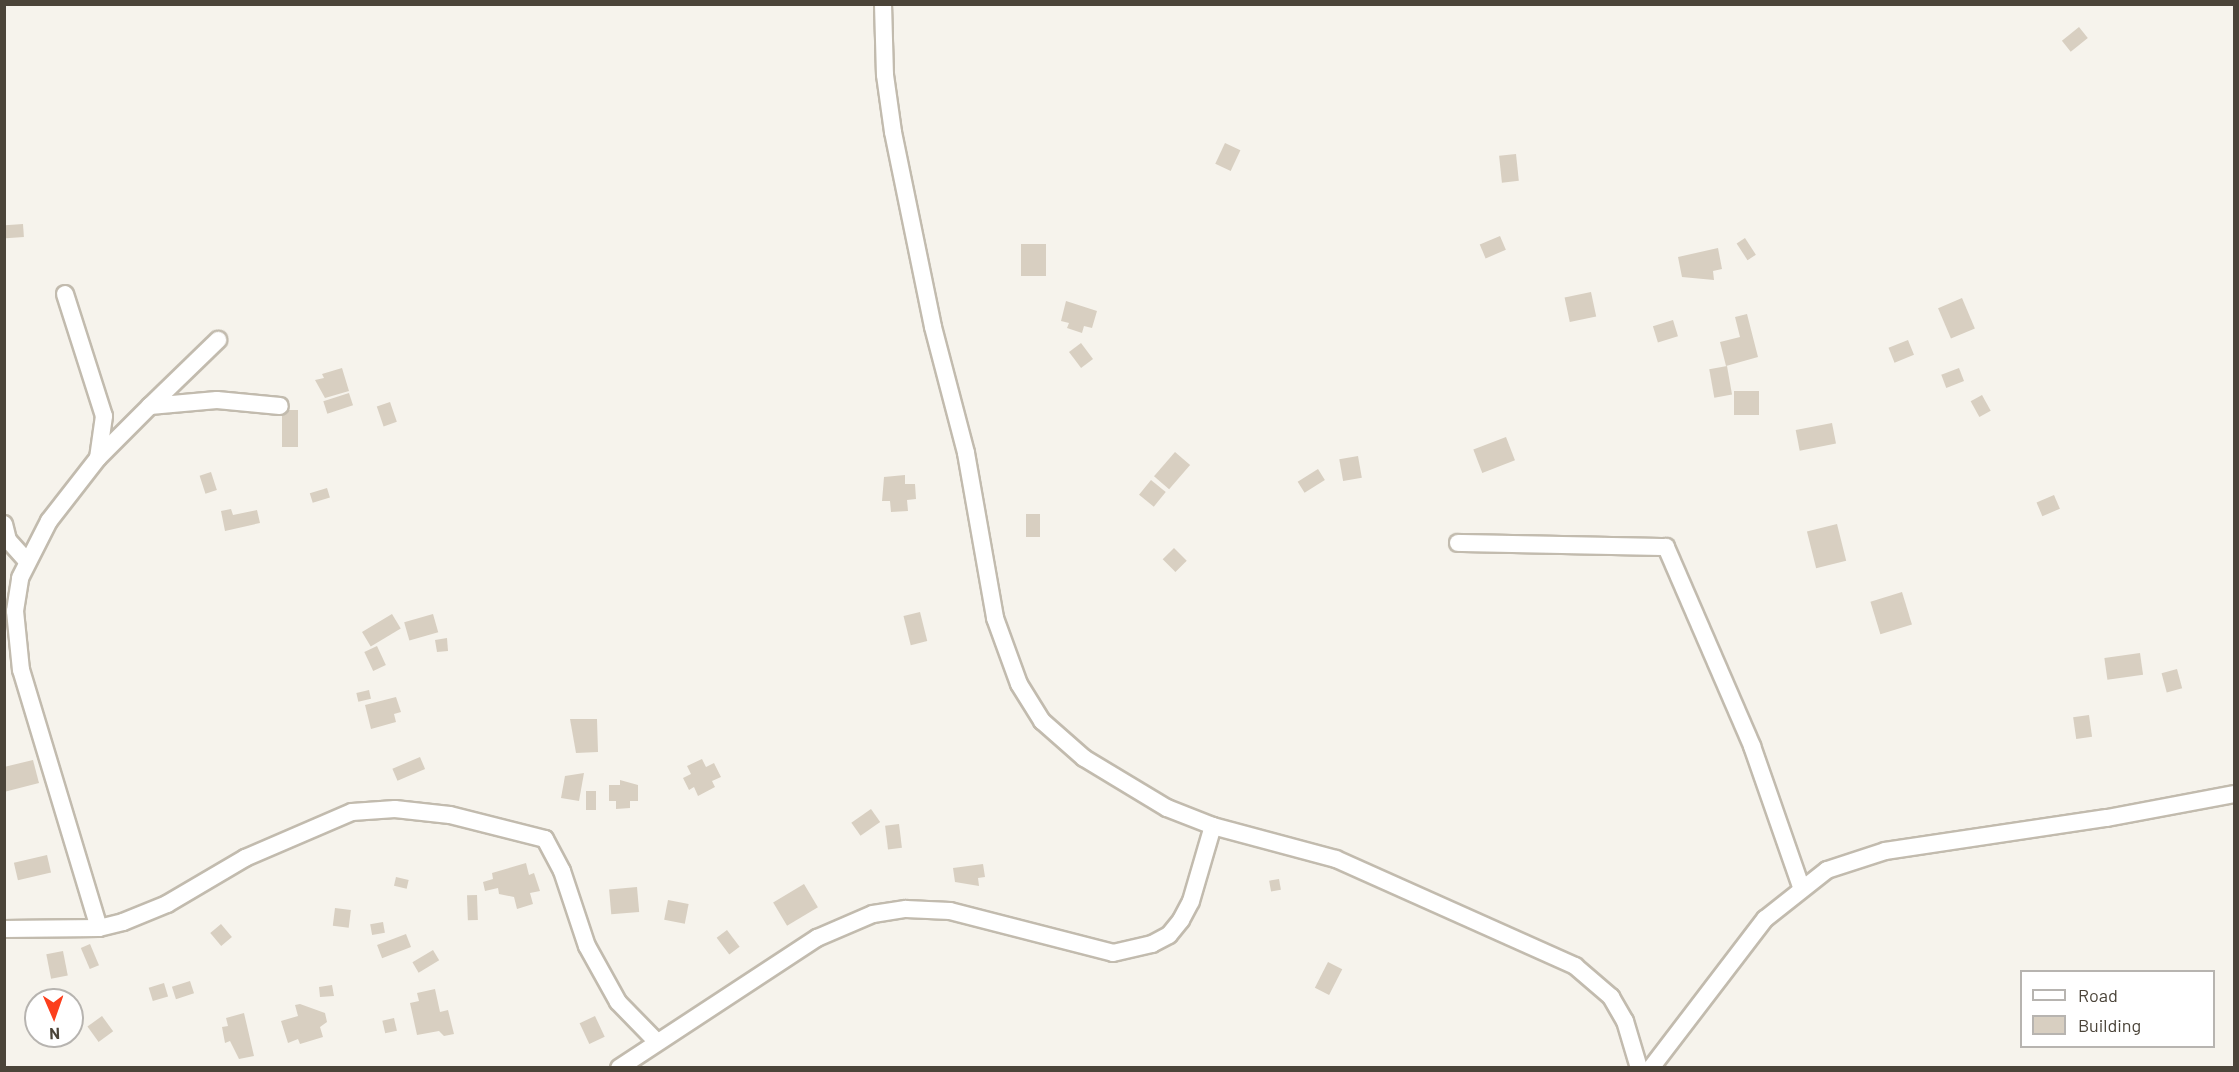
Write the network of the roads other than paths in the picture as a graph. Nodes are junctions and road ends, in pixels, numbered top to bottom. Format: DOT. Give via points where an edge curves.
graph roads {
  1 [pos="883,4"];
  2 [pos="65,294"];
  3 [pos="218,340"];
  4 [pos="150,406"];
  5 [pos="280,406"];
  6 [pos="98,458"];
  7 [pos="4,524"];
  8 [pos="1458,543"];
  9 [pos="27,561"];
  10 [pos="2235,794"];
  11 [pos="1213,826"];
  12 [pos="1801,887"];
  13 [pos="99,928"];
  14 [pos="4,929"];
  15 [pos="656,1041"];
  16 [pos="619,1068"];
  17 [pos="1639,1068"];
  18 [pos="1651,1068"];
  1 -- 11 [label="street" via="885,75 908,210 966,453 995,618 1019,684 1042,721 1084,758 1145,797"];
  2 -- 6 [label="street" via="104,416"];
  3 -- 4 [label="street"];
  4 -- 5 [label="street" via="217,400"];
  4 -- 6 [label="street"];
  6 -- 9 [label="street" via="49,521"];
  7 -- 9 [label="street" via="8,540"];
  8 -- 12 [label="street" via="1666,547 1752,746"];
  9 -- 13 [label="street" via="15,611 21,670"];
  10 -- 12 [label="street" via="2107,818 1885,851 1827,870"];
  11 -- 15 [label="street" via="1182,920 1169,935 1152,944 1113,953 950,911 906,909 873,914 817,938"];
  11 -- 17 [label="street" via="1336,859 1575,966 1611,997 1625,1021"];
  12 -- 18 [label="street" via="1765,919"];
  13 -- 14 [label="street"];
  13 -- 15 [label="street" via="167,904 227,867 336,817 395,809 460,818 546,839 562,871 587,946 618,1002"];
  15 -- 16 [label="street"];
}
